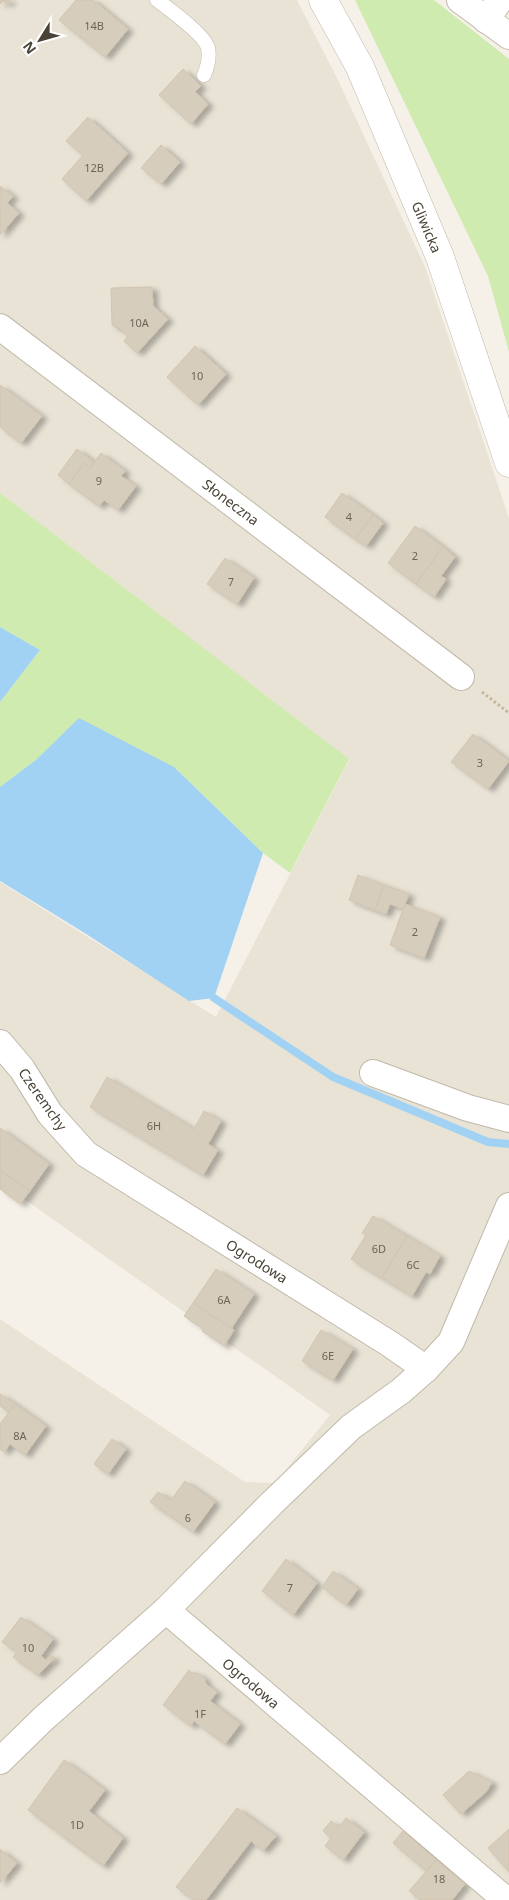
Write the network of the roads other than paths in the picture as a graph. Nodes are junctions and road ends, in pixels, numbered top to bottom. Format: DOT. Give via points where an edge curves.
graph roads {
  1 [pos="157,0"];
  2 [pos="323,0"];
  3 [pos="460,0"];
  4 [pos="492,10"];
  5 [pos="509,36"];
  6 [pos="204,75"];
  7 [pos="0,327"];
  8 [pos="509,463"];
  9 [pos="461,677"];
  10 [pos="0,1043"];
  11 [pos="373,1074"];
  12 [pos="509,1119"];
  13 [pos="86,1154"];
  14 [pos="509,1206"];
  15 [pos="426,1369"];
  16 [pos="166,1610"];
  17 [pos="0,1761"];
  18 [pos="506,1900"];
  1 -- 6 [label="lane" via="192,28 208,46"];
  2 -- 8 [label="street, Gliwicka" via="360,68 440,257"];
  3 -- 4 [label="street"];
  4 -- 5 [label="street"];
  7 -- 9 [label="street, Słoneczna"];
  10 -- 13 [label="street, Czeremchy" via="22,1069 50,1114"];
  11 -- 12 [label="street"];
  13 -- 15 [label="street, Ogrodowa"];
  14 -- 15 [label="street" via="450,1342"];
  15 -- 16 [label="street" via="402,1391 351,1426"];
  16 -- 17 [label="street"];
  16 -- 18 [label="street, Ogrodowa"];
}
